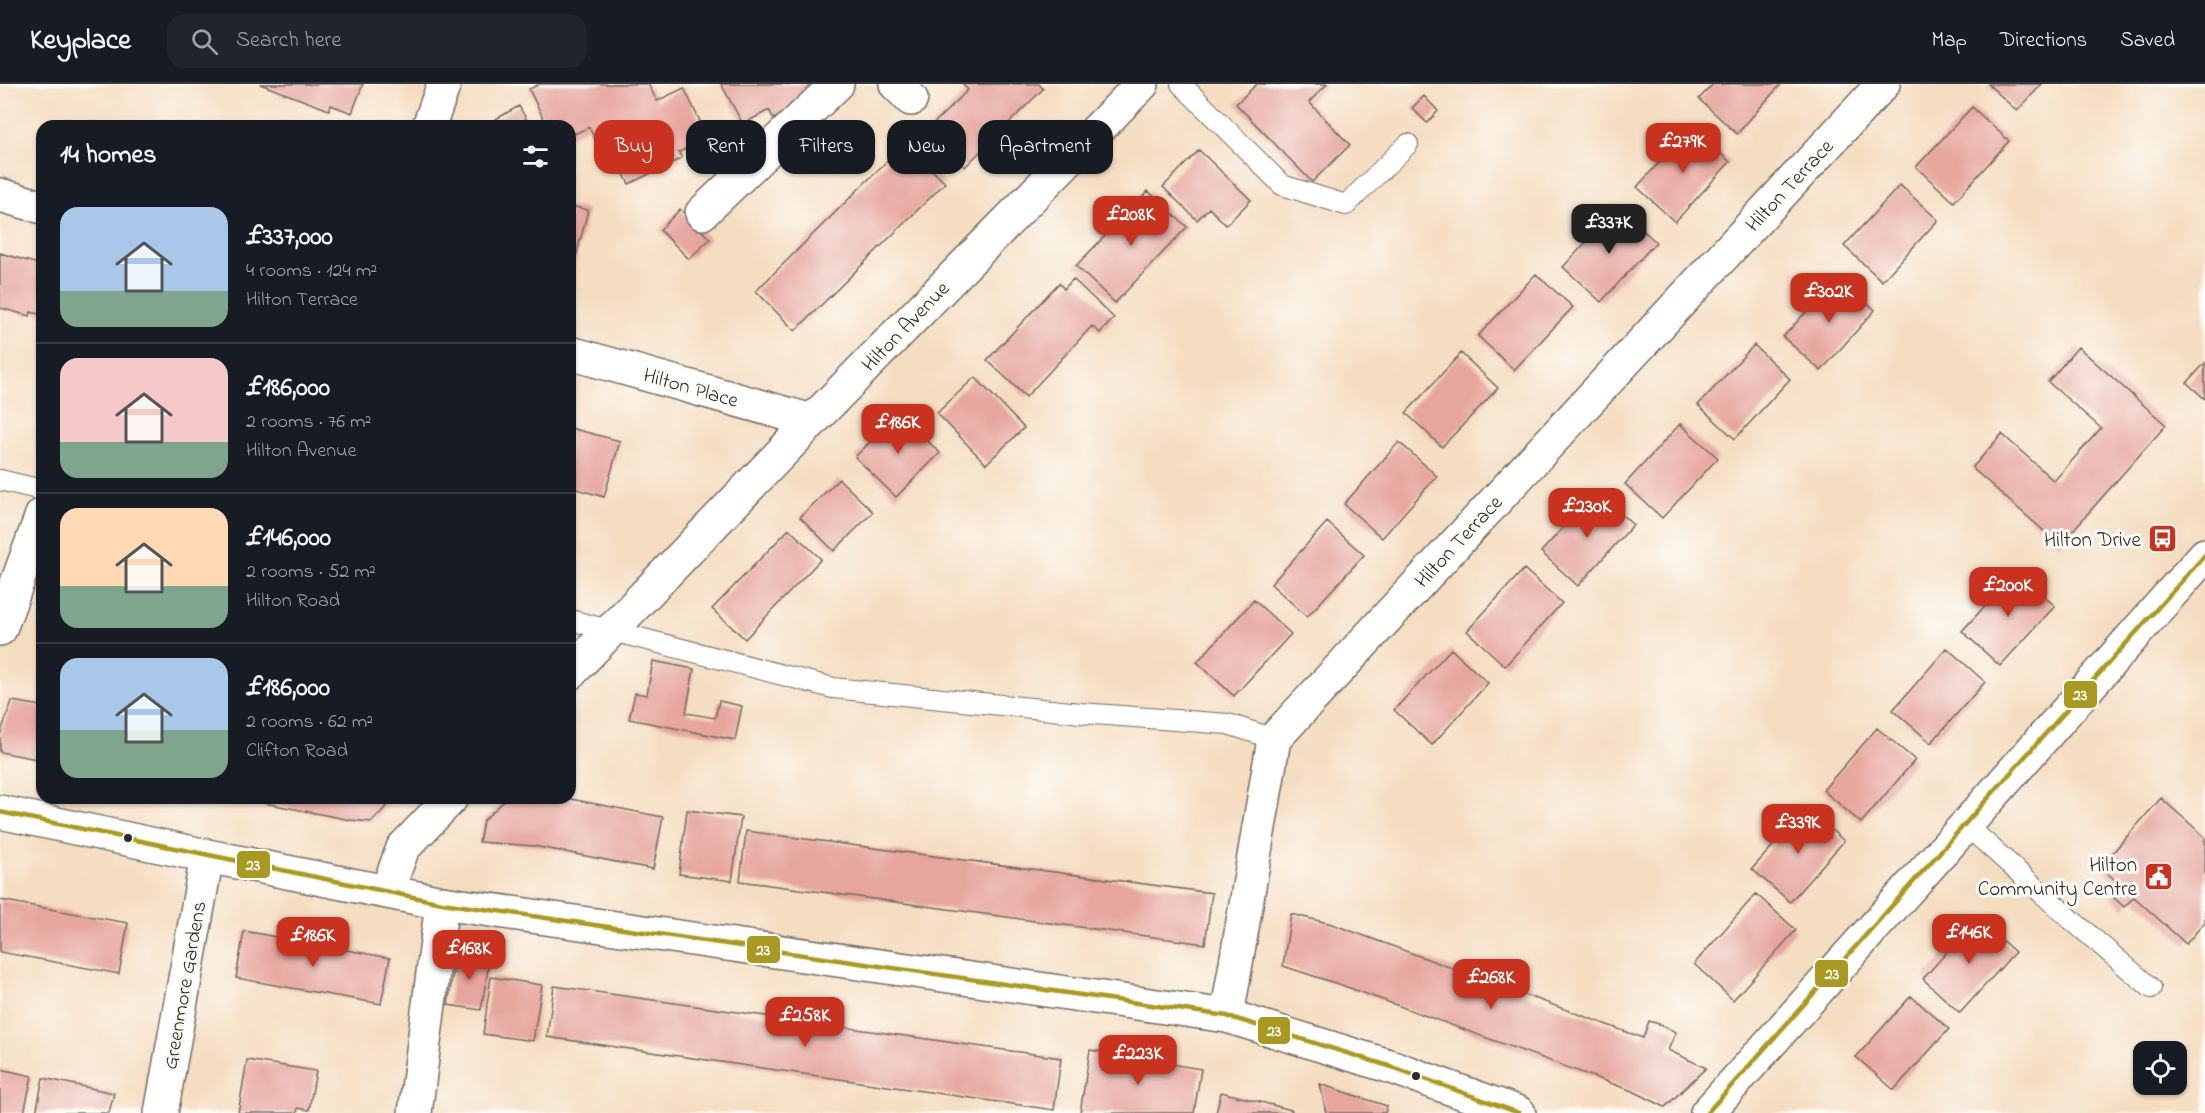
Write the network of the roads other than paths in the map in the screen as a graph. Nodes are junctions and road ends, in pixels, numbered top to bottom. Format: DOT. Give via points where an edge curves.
graph roads {
  1 [pos="444,84"];
  2 [pos="837,84"];
  3 [pos="1181,84"];
  4 [pos="1883,84"];
  5 [pos="1136,86"];
  6 [pos="431,120"];
  7 [pos="1408,144"];
  8 [pos="0,195"];
  9 [pos="36,205"];
  10 [pos="702,213"];
  11 [pos="576,355"];
  12 [pos="812,421"];
  13 [pos="0,480"];
  14 [pos="36,489"];
  15 [pos="36,531"];
  16 [pos="2205,555"];
  17 [pos="576,621"];
  18 [pos="0,628"];
  19 [pos="611,629"];
  20 [pos="576,667"];
  21 [pos="1274,739"];
  22 [pos="445,804"];
  23 [pos="0,812"];
  24 [pos="1966,825"];
  25 [pos="207,856"];
  26 [pos="387,891"];
  27 [pos="442,903"];
  28 [pos="2151,988"];
  29 [pos="1227,1016"];
  30 [pos="161,1113"];
  31 [pos="415,1113"];
  32 [pos="1520,1113"];
  33 [pos="1707,1113"];
  1 -- 6 [label="street"];
  2 -- 10 [label="street"];
  3 -- 7 [label="lane" via="1282,185 1346,206"];
  4 -- 21 [label="street, Hilton Terrace"];
  5 -- 12 [label="street, Hilton Avenue"];
  8 -- 9 [label="street"];
  11 -- 12 [label="street, Hilton Place"];
  12 -- 19 [label="street, Hilton Avenue"];
  13 -- 14 [label="lane"];
  15 -- 18 [label="street"];
  16 -- 24 [label="street"];
  17 -- 19 [label="lane"];
  19 -- 20 [label="street, Hilton Avenue"];
  19 -- 21 [label="lane" via="833,688 1228,724"];
  21 -- 29 [label="street"];
  22 -- 26 [label="street" via="404,848"];
  23 -- 25 [label="street"];
  24 -- 28 [label="lane"];
  24 -- 33 [label="street"];
  25 -- 26 [label="street"];
  25 -- 30 [label="street, Greenmore Gardens"];
  26 -- 27 [label="street"];
  27 -- 29 [label="street"];
  27 -- 31 [label="street"];
  29 -- 32 [label="street" via="1392,1067"];
}
